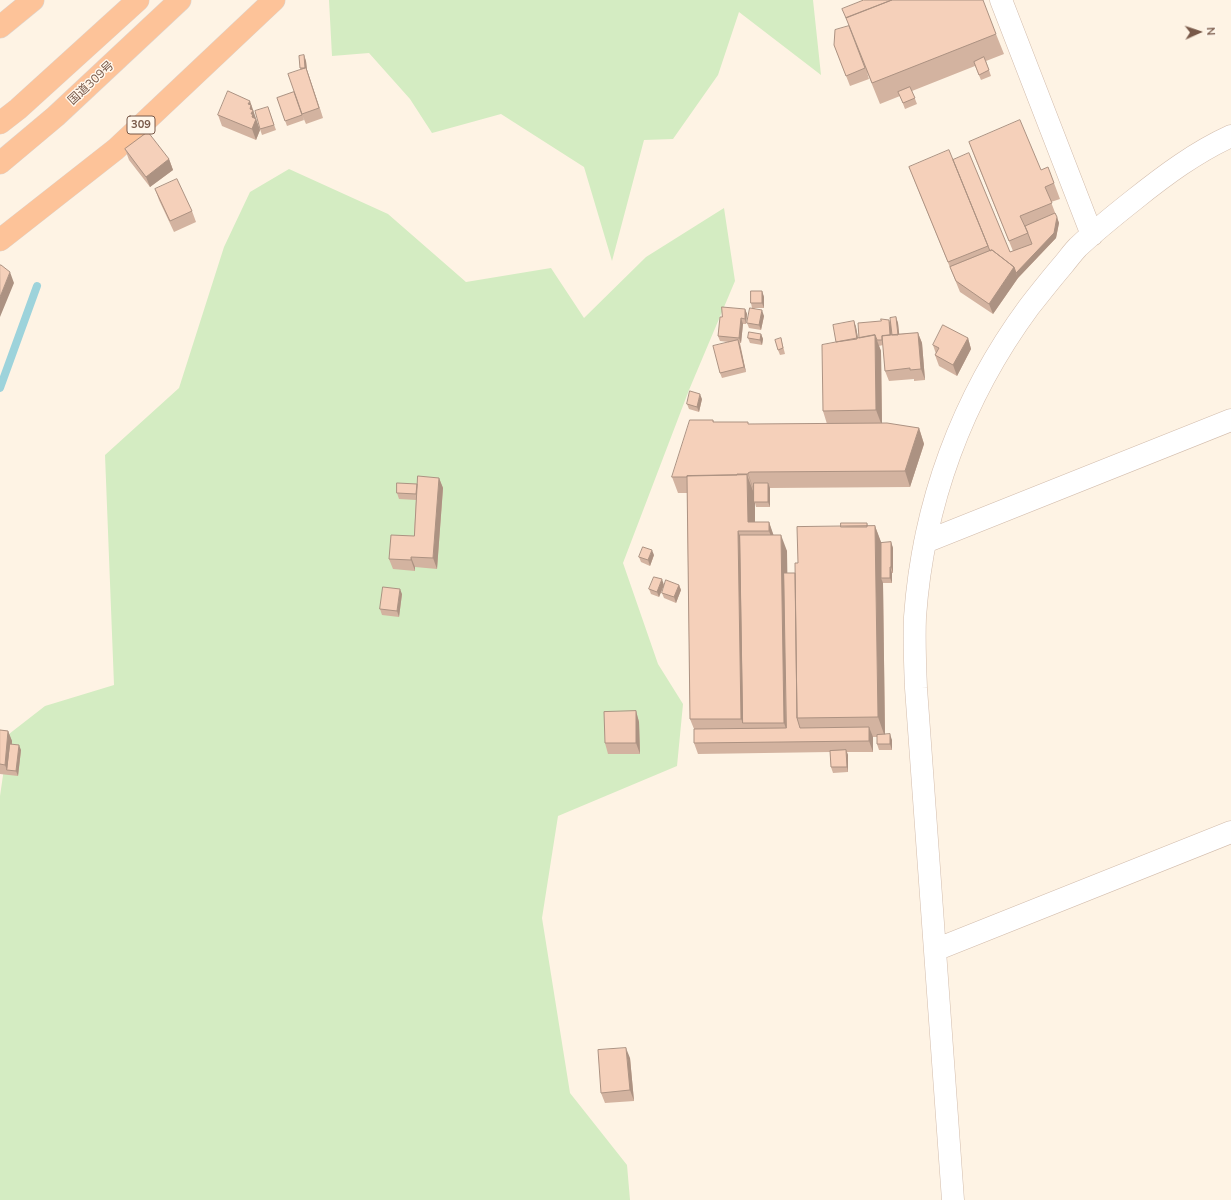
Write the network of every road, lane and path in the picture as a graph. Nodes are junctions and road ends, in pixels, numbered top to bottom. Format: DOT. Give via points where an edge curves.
graph roads {
  1 [pos="33,0"];
  2 [pos="138,0"];
  3 [pos="180,0"];
  4 [pos="274,0"];
  5 [pos="1001,0"];
  6 [pos="0,27"];
  7 [pos="0,123"];
  8 [pos="1231,136"];
  9 [pos="0,163"];
  10 [pos="1092,235"];
  11 [pos="0,240"];
  12 [pos="1231,420"];
  13 [pos="925,542"];
  14 [pos="1231,832"];
  15 [pos="935,950"];
  16 [pos="953,1200"];
  1 -- 6 [label="highway"];
  2 -- 7 [label="highway"];
  3 -- 9 [label="highway, 国道309号" via="56,116"];
  4 -- 11 [label="highway, 309" via="116,149"];
  5 -- 10 [label="street"];
  8 -- 10 [label="street" via="1211,145 1167,174"];
  10 -- 13 [label="street" via="1078,247 1043,288 1012,330 991,366 968,409 950,451"];
  12 -- 13 [label="street"];
  13 -- 15 [label="street" via="914,646"];
  14 -- 15 [label="street"];
  15 -- 16 [label="street"];
}
